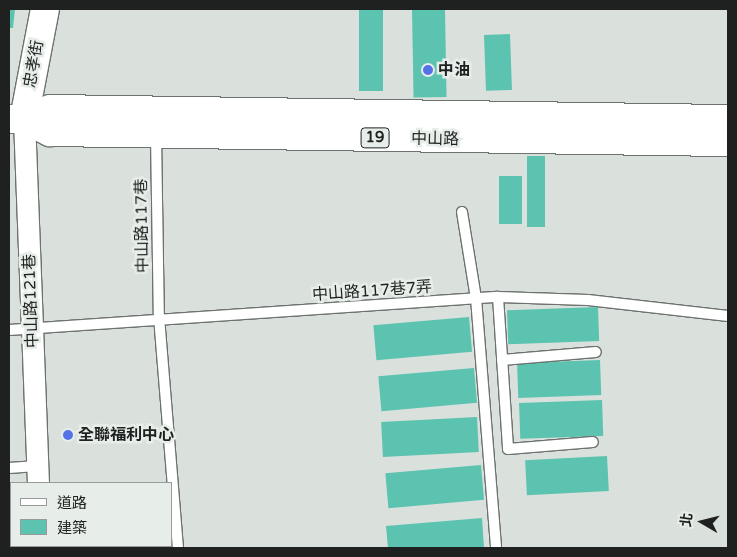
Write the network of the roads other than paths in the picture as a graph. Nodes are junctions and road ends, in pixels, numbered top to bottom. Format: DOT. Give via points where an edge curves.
graph roads {
  1 [pos="45,9"];
  2 [pos="16,119"];
  3 [pos="728,119"];
  4 [pos="454,128"];
  5 [pos="156,134"];
  6 [pos="728,142"];
  7 [pos="462,212"];
  8 [pos="498,297"];
  9 [pos="476,298"];
  10 [pos="728,316"];
  11 [pos="159,317"];
  12 [pos="32,328"];
  13 [pos="9,330"];
  14 [pos="596,352"];
  15 [pos="502,360"];
  16 [pos="593,442"];
  17 [pos="9,468"];
  18 [pos="37,474"];
  19 [pos="178,548"];
  20 [pos="496,548"];
  1 -- 2 [label="main road, 忠孝街"];
  2 -- 4 [label="main road, 中山路 / 19" via="50,109"];
  2 -- 5 [label="main road, 中山路 / 19" via="50,132"];
  2 -- 12 [label="street, 中山路121巷"];
  3 -- 4 [label="main road, 中山路 / 19"];
  4 -- 5 [label="main road, 中山路 / 19"];
  4 -- 6 [label="main road, 中山路 / 19"];
  5 -- 11 [label="lane, 中山路117巷"];
  7 -- 9 [label="lane"];
  8 -- 9 [label="lane, 中山路117巷7弄"];
  8 -- 10 [label="lane, 中山路117巷7弄" via="588,300"];
  8 -- 15 [label="lane"];
  9 -- 11 [label="lane, 中山路117巷7弄"];
  9 -- 20 [label="lane"];
  11 -- 12 [label="lane, 中山路117巷7弄"];
  11 -- 19 [label="lane, 中山路117巷"];
  12 -- 13 [label="lane, 中山路117巷7弄"];
  12 -- 18 [label="street, 中山路121巷"];
  14 -- 15 [label="lane"];
  15 -- 16 [label="lane" via="508,449"];
  17 -- 18 [label="lane"];
}
